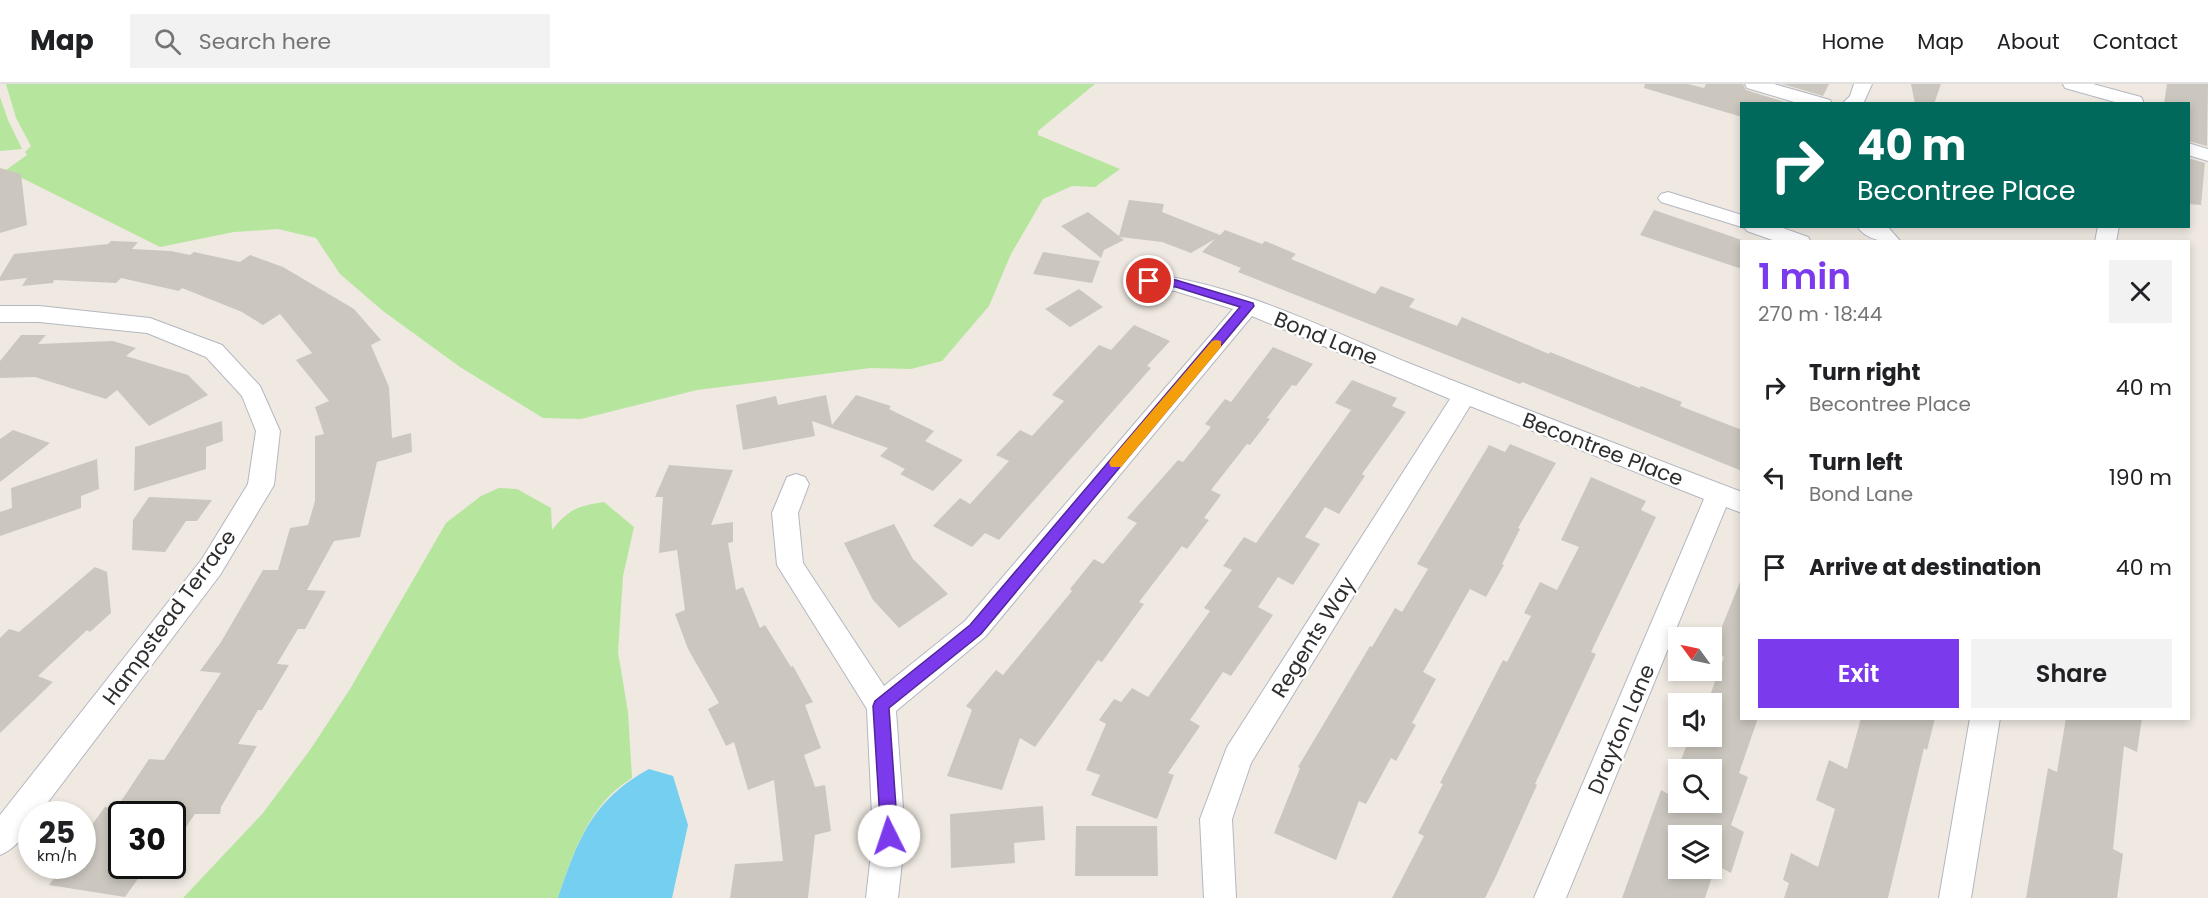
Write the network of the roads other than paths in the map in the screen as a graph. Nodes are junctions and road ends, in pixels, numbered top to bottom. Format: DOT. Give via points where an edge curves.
graph roads {
  1 [pos="1754,84"];
  2 [pos="1863,84"];
  3 [pos="2072,84"];
  4 [pos="2135,96"];
  5 [pos="1816,102"];
  6 [pos="1853,102"];
  7 [pos="2190,150"];
  8 [pos="2208,154"];
  9 [pos="1668,198"];
  10 [pos="1740,222"];
  11 [pos="1759,228"];
  12 [pos="1872,228"];
  13 [pos="1795,240"];
  14 [pos="1889,240"];
  15 [pos="1149,281"];
  16 [pos="1248,306"];
  17 [pos="0,314"];
  18 [pos="1465,395"];
  19 [pos="796,484"];
  20 [pos="1730,499"];
  21 [pos="881,706"];
  22 [pos="1985,720"];
  23 [pos="0,840"];
  24 [pos="882,898"];
  25 [pos="1220,898"];
  26 [pos="1550,898"];
  27 [pos="1955,898"];
  1 -- 5 [label="street"];
  2 -- 6 [label="street"];
  3 -- 4 [label="street"];
  7 -- 8 [label="street"];
  9 -- 10 [label="street"];
  11 -- 13 [label="street"];
  12 -- 14 [label="street"];
  15 -- 16 [label="street, Bond Lane" via="1176,284"];
  16 -- 18 [label="street, Bond Lane"];
  16 -- 21 [label="street" via="975,629"];
  17 -- 23 [label="street, Hampstead Terrace" via="39,314 150,326 214,351 252,392 268,431 261,485 212,567"];
  18 -- 20 [label="street, Becontree Place"];
  18 -- 25 [label="street, Regents Way" via="1238,757 1216,819"];
  19 -- 21 [label="street" via="785,513 790,565"];
  20 -- 26 [label="street, Drayton Lane"];
  21 -- 24 [label="street" via="889,836"];
  22 -- 27 [label="street"];
}
